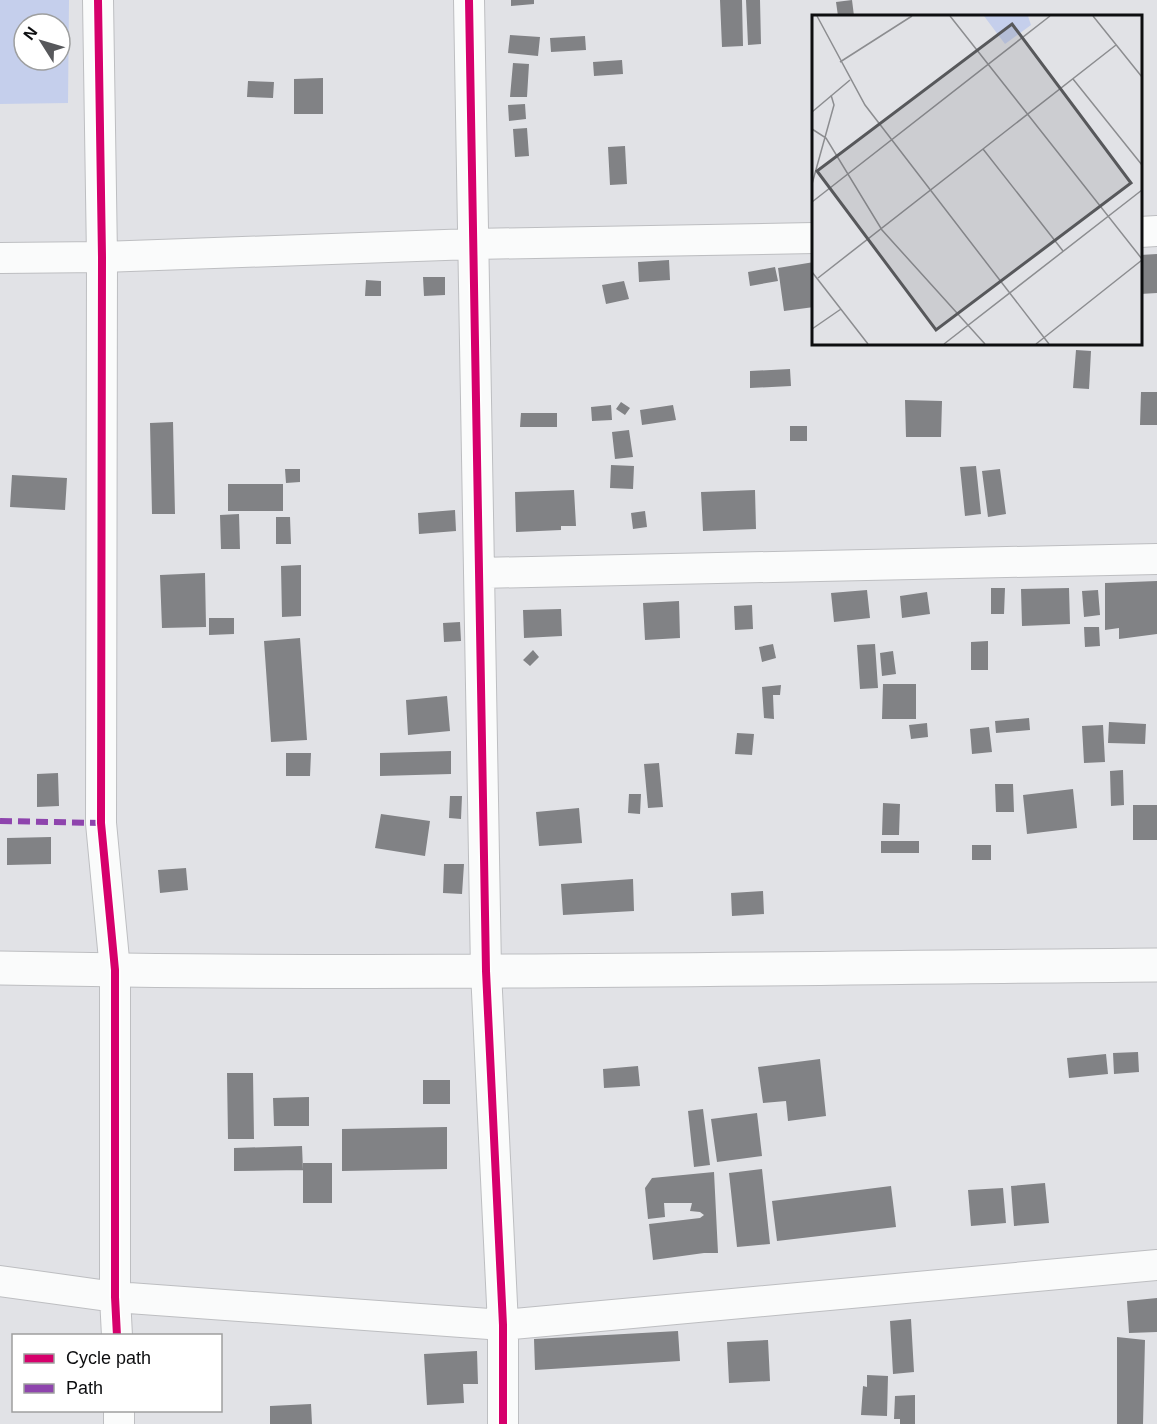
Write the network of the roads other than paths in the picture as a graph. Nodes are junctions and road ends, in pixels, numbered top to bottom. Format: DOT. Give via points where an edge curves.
graph roads {
  1 [pos="98,0"];
  2 [pos="469,0"];
  3 [pos="812,238"];
  4 [pos="473,244"];
  5 [pos="102,257"];
  6 [pos="0,258"];
  7 [pos="1157,560"];
  8 [pos="479,573"];
  9 [pos="1157,965"];
  10 [pos="0,968"];
  11 [pos="115,970"];
  12 [pos="486,971"];
  13 [pos="1157,1265"];
  14 [pos="0,1281"];
  15 [pos="115,1297"];
  16 [pos="503,1325"];
  17 [pos="117,1334"];
  18 [pos="503,1424"];
  1 -- 5 [label="street"];
  2 -- 4 [label="street"];
  3 -- 4 [label="street"];
  4 -- 5 [label="street"];
  4 -- 8 [label="street"];
  5 -- 6 [label="street"];
  5 -- 11 [label="street" via="101,823"];
  7 -- 8 [label="street"];
  8 -- 12 [label="street"];
  9 -- 12 [label="main road"];
  10 -- 11 [label="main road"];
  11 -- 12 [label="main road"];
  11 -- 15 [label="street"];
  12 -- 16 [label="street"];
  13 -- 16 [label="street"];
  14 -- 15 [label="street"];
  15 -- 16 [label="street"];
  15 -- 17 [label="street"];
  16 -- 18 [label="street"];
}
